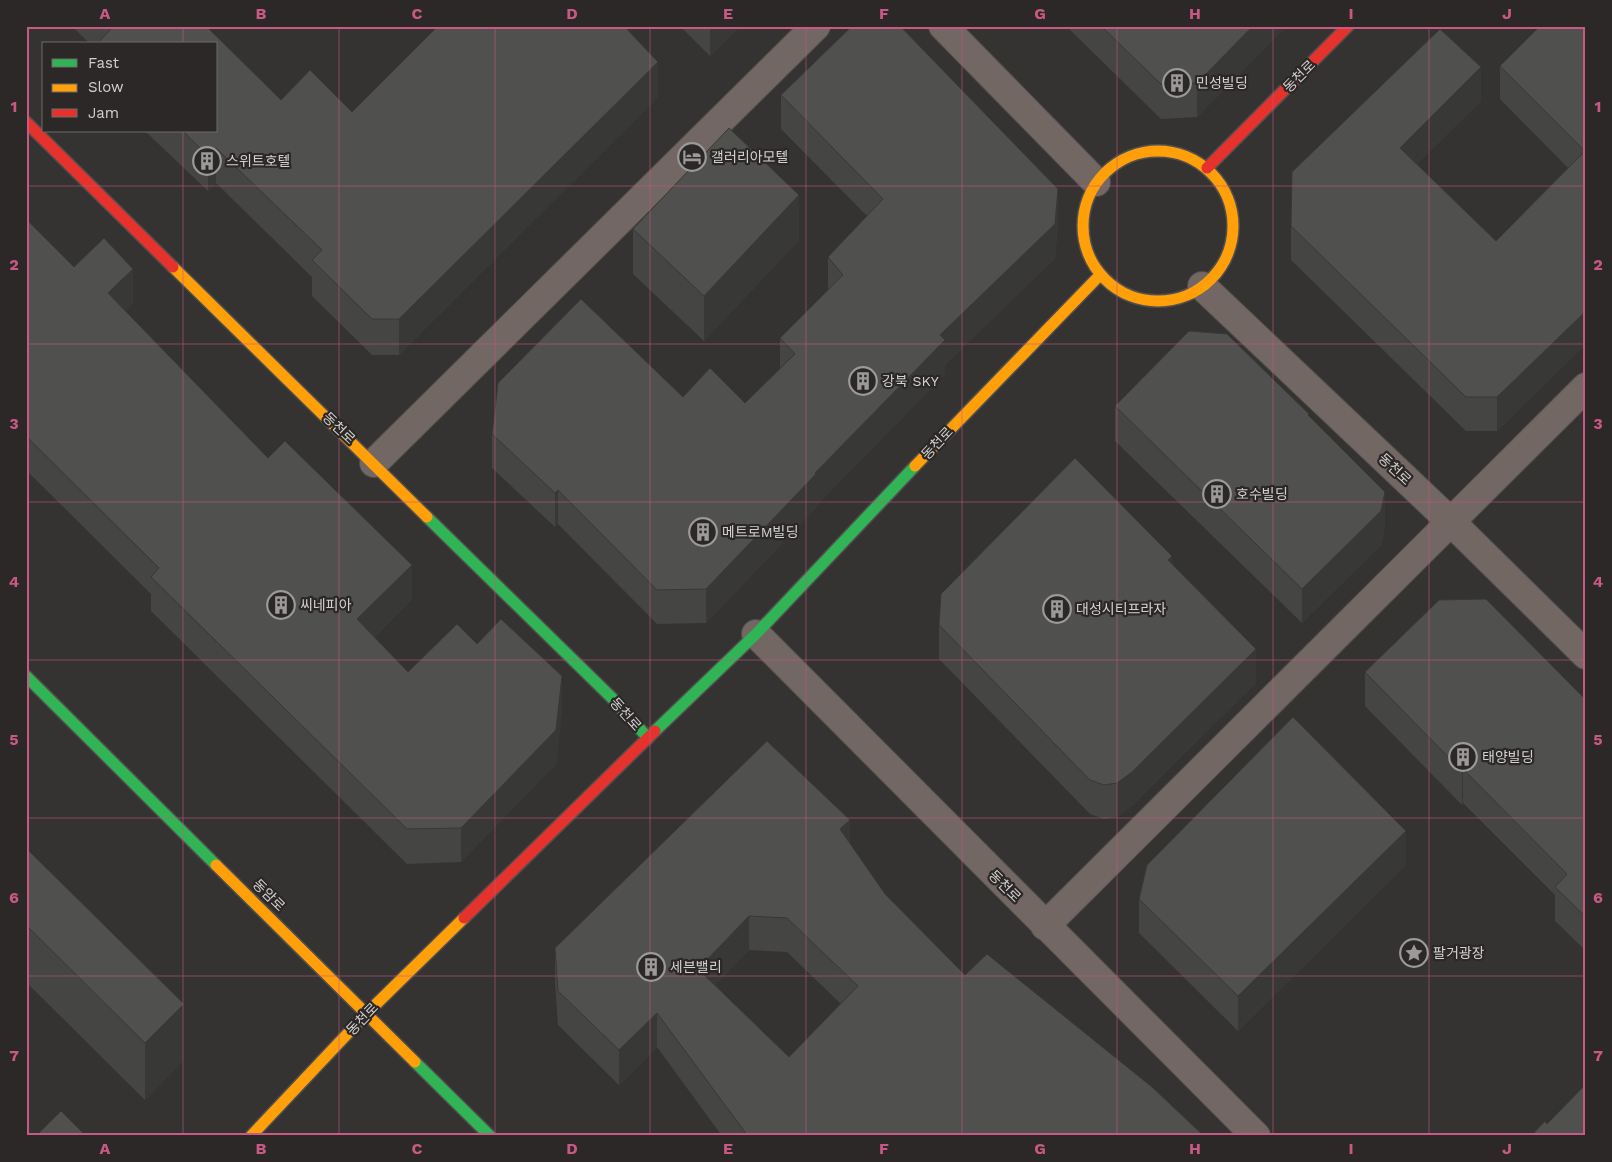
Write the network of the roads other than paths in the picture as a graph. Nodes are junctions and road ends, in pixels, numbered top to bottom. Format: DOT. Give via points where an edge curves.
graph roads {
  1 [pos="816,26"];
  2 [pos="943,26"];
  3 [pos="1348,26"];
  4 [pos="26,122"];
  5 [pos="1207,168"];
  6 [pos="1096,182"];
  7 [pos="1100,275"];
  8 [pos="1202,286"];
  9 [pos="1586,387"];
  10 [pos="374,463"];
  11 [pos="1450,521"];
  12 [pos="756,634"];
  13 [pos="1586,655"];
  14 [pos="26,676"];
  15 [pos="648,738"];
  16 [pos="1045,926"];
  17 [pos="367,1013"];
  18 [pos="251,1136"];
  19 [pos="490,1136"];
  20 [pos="1256,1136"];
  1 -- 10 [label="street"];
  2 -- 6 [label="street"];
  3 -- 5 [label="street, 동천로"];
  4 -- 10 [label="street, 동천로"];
  5 -- 6 [label="street" via="1186,156 1161,150 1136,154 1114,164"];
  5 -- 8 [label="street" via="1223,188 1232,211 1233,236 1226,260 1211,280"];
  6 -- 7 [label="street" via="1085,204 1082,228 1088,253"];
  7 -- 8 [label="street" via="1120,290 1143,300 1167,300 1191,294"];
  7 -- 12 [label="street, 동천로"];
  8 -- 11 [label="street, 동천로"];
  9 -- 11 [label="street"];
  10 -- 15 [label="street, 동천로" via="612,698"];
  11 -- 13 [label="street, 동천로"];
  11 -- 16 [label="street"];
  12 -- 15 [label="street, 동천로"];
  12 -- 16 [label="street, 동천로"];
  14 -- 17 [label="street, 동암로"];
  15 -- 17 [label="street, 동천로"];
  16 -- 20 [label="street, 동천로"];
  17 -- 18 [label="street, 동천로"];
  17 -- 19 [label="street, 동암로"];
}
